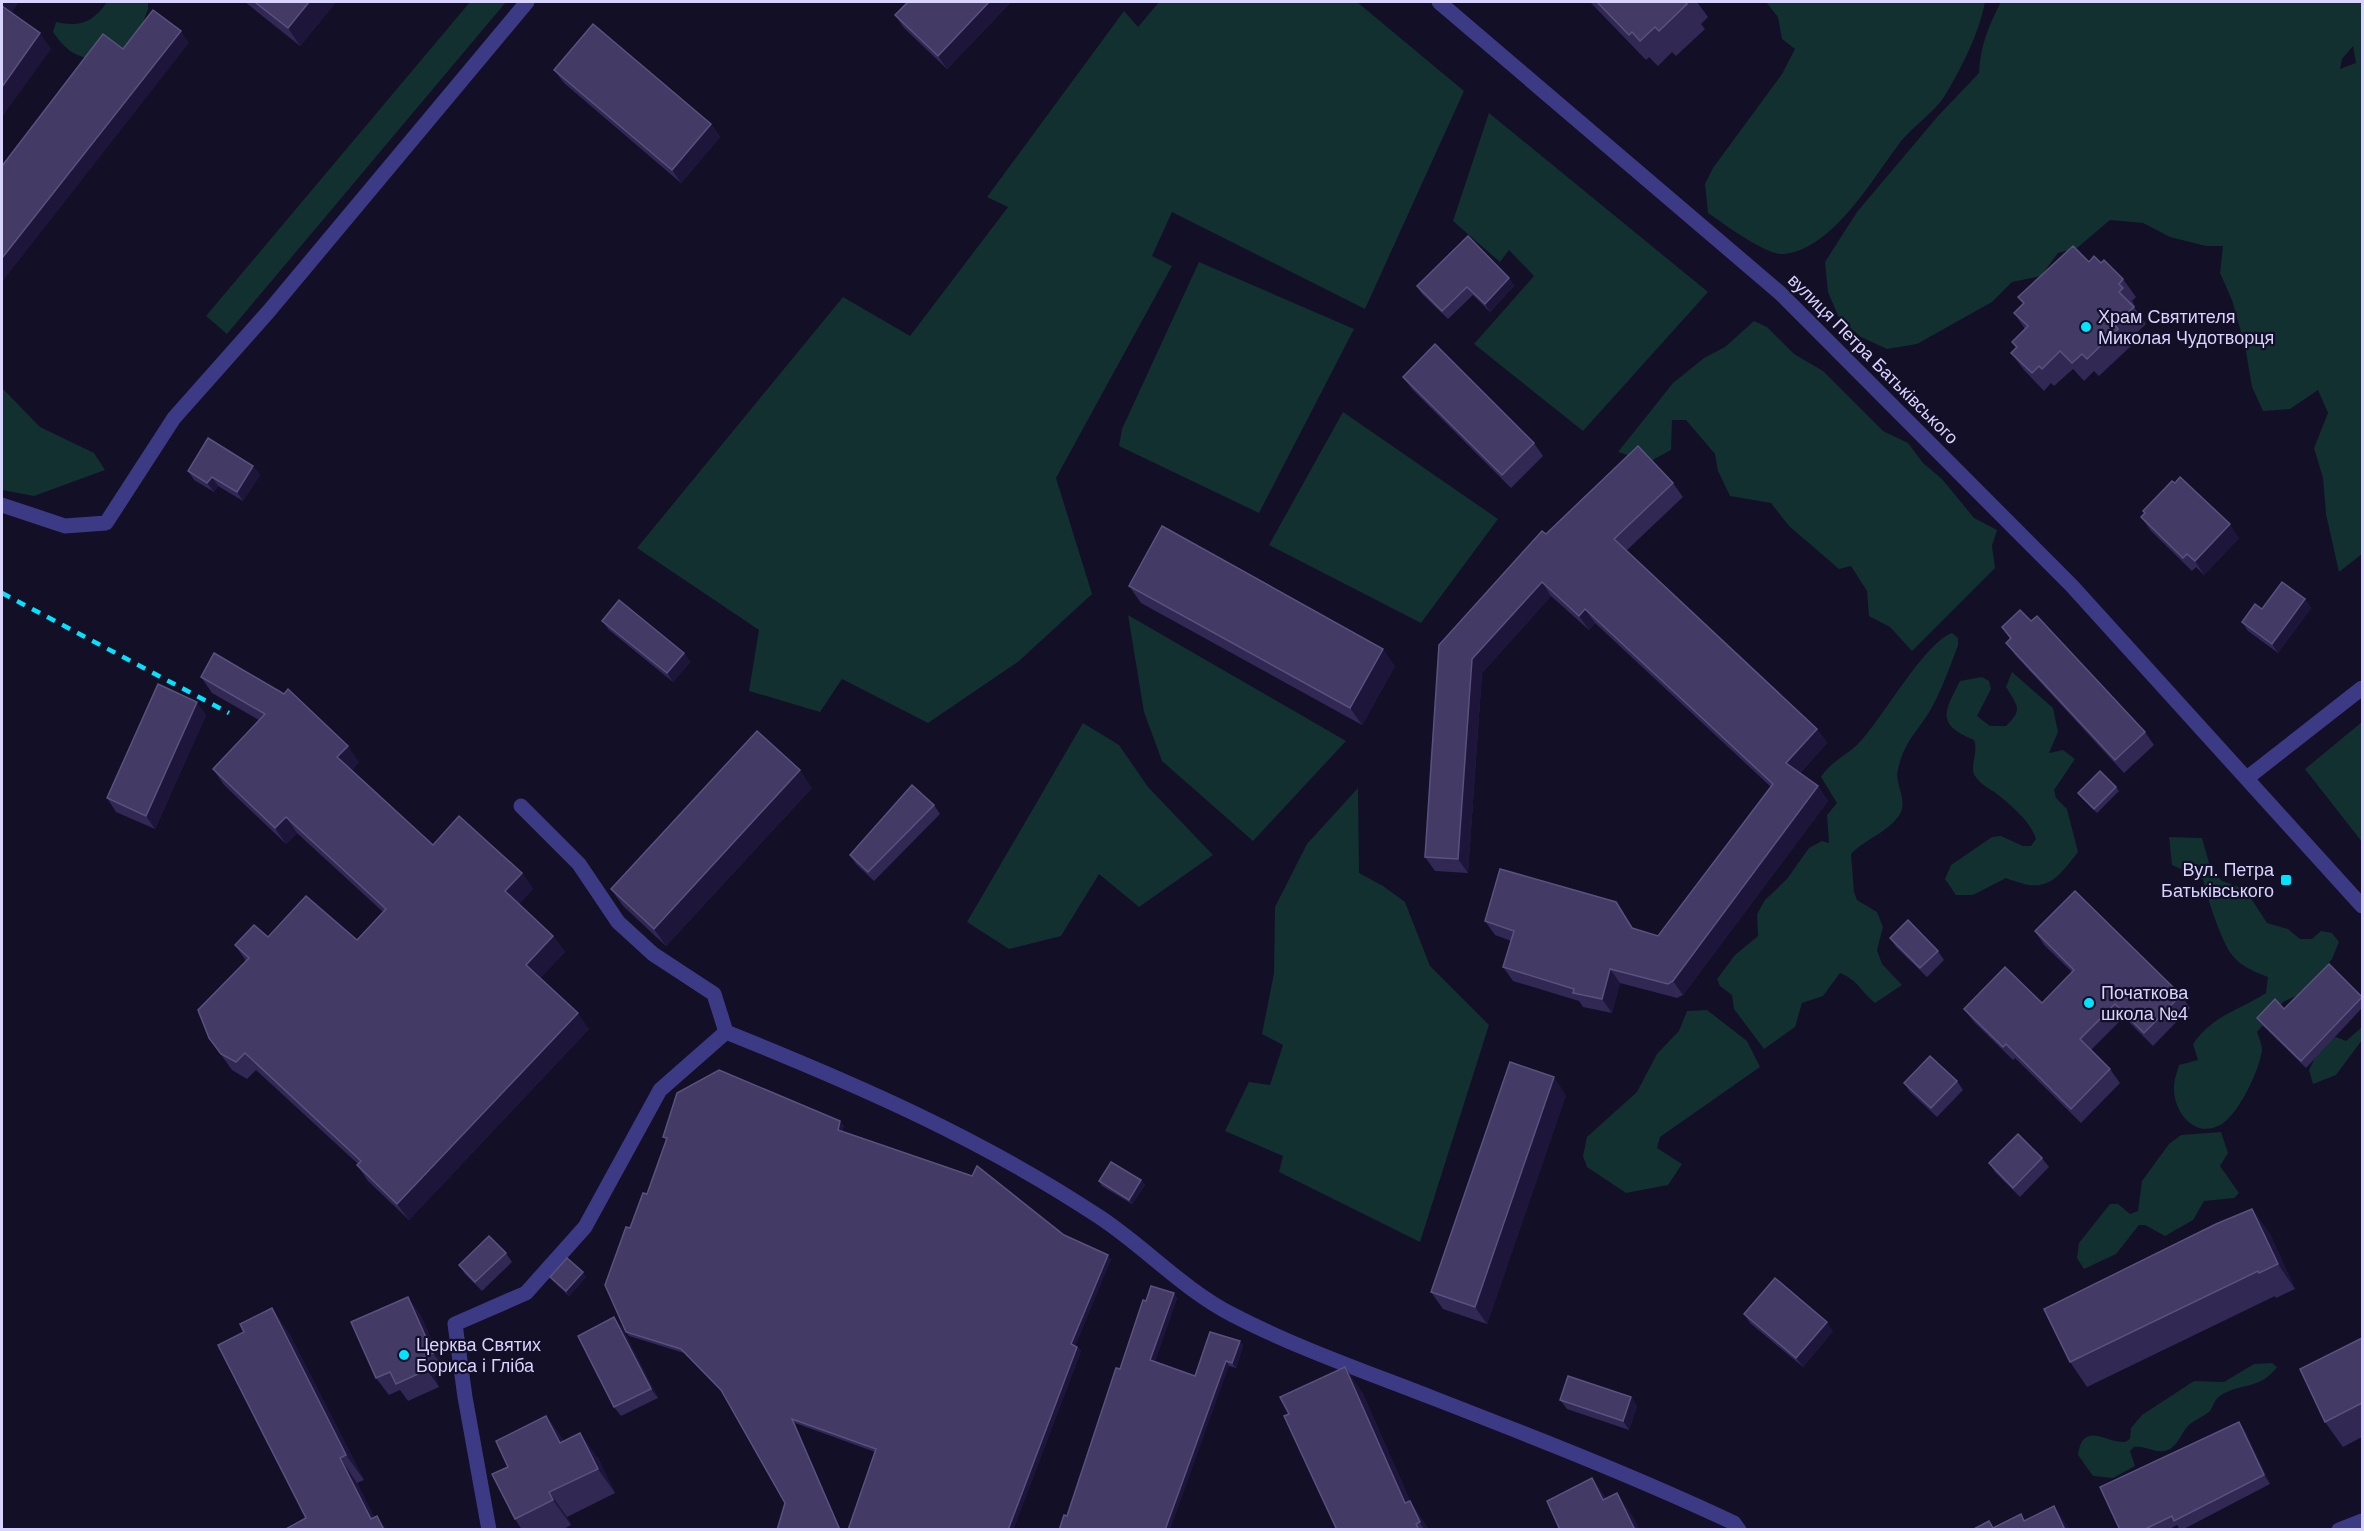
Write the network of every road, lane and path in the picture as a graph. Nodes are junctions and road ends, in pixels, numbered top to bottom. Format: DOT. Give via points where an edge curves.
graph roads {
  1 [pos="527,2"];
  2 [pos="1439,2"];
  3 [pos="2,505"];
  4 [pos="2362,688"];
  5 [pos="2247,778"];
  6 [pos="521,806"];
  7 [pos="2362,906"];
  8 [pos="726,1032"];
  9 [pos="2362,1521"];
  10 [pos="489,1530"];
  11 [pos="1740,1530"];
  12 [pos="2339,1530"];
  1 -- 3 [label="street" via="174,418 106,523 65,526"];
  2 -- 5 [label="street, вулиця Петра Батьківського" via="1780,293 2072,586"];
  4 -- 5 [label="street"];
  5 -- 7 [label="street, вулиця Петра Батьківського"];
  6 -- 8 [label="street" via="579,864 618,922 653,954 714,994"];
  8 -- 10 [label="street" via="660,1090 585,1227 526,1293 455,1324"];
  8 -- 11 [label="street" via="832,1075 971,1140 1102,1219 1164,1269 1231,1315 1657,1487 1734,1523"];
  9 -- 12 [label="street"];
}
